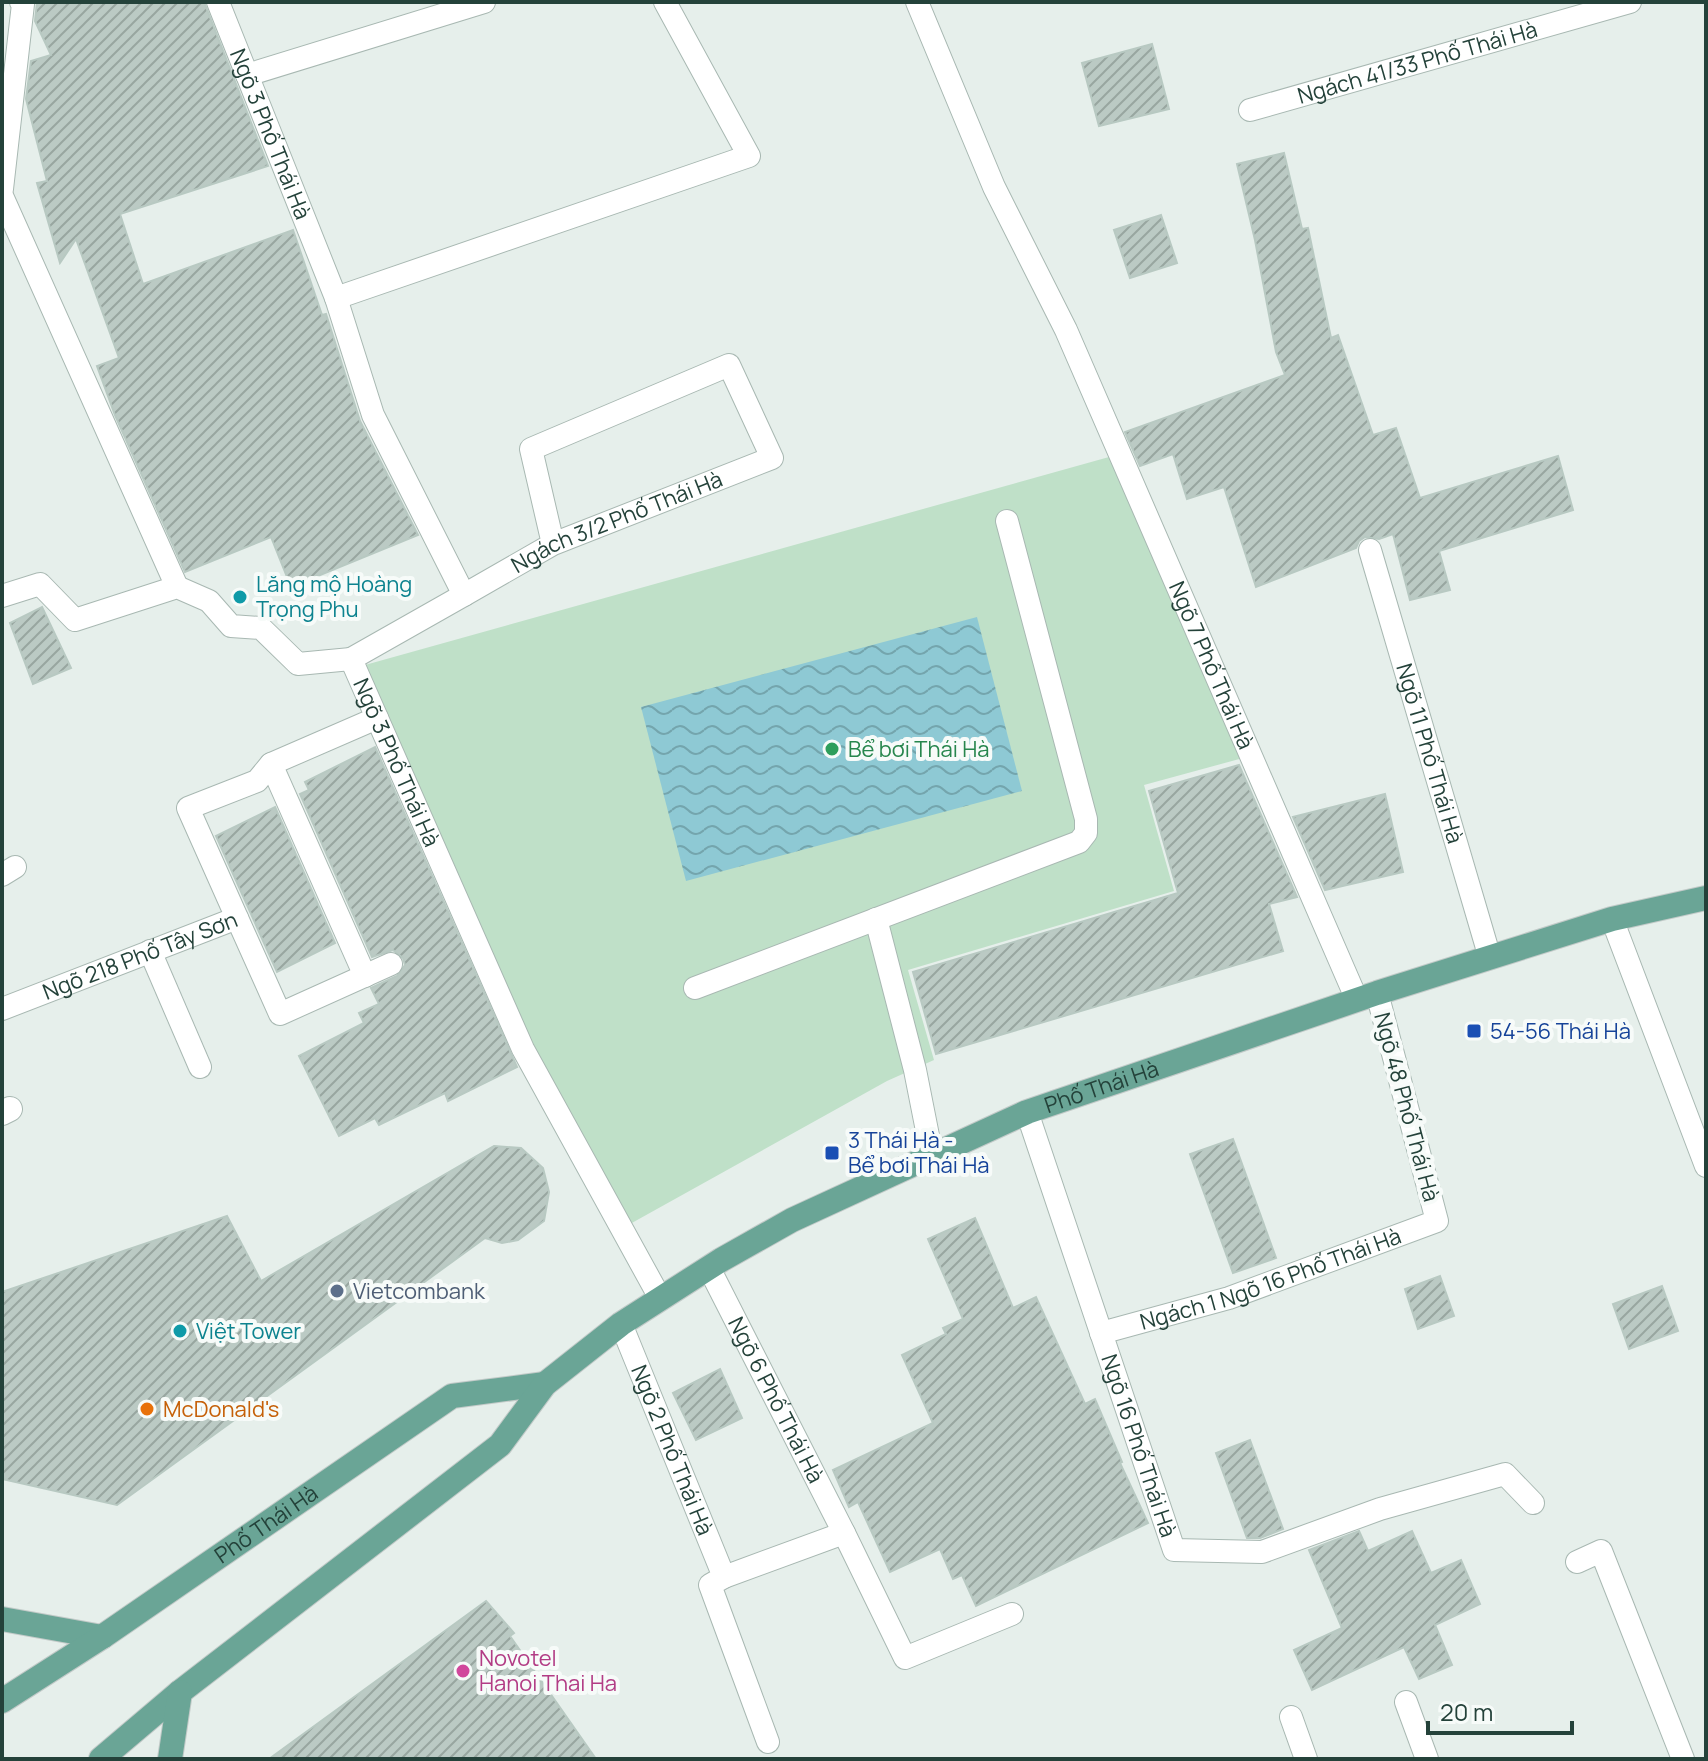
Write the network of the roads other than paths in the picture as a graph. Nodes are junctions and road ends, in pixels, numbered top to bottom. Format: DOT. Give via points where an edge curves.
graph roads {
  1 [pos="21,2"];
  2 [pos="218,2"];
  3 [pos="484,2"];
  4 [pos="665,2"];
  5 [pos="917,2"];
  6 [pos="1630,2"];
  7 [pos="247,75"];
  8 [pos="1250,110"];
  9 [pos="2,189"];
  10 [pos="2,196"];
  11 [pos="336,298"];
  12 [pos="1007,521"];
  13 [pos="553,544"];
  14 [pos="1370,550"];
  15 [pos="177,587"];
  16 [pos="464,595"];
  17 [pos="2,596"];
  18 [pos="351,659"];
  19 [pos="377,718"];
  20 [pos="271,764"];
  21 [pos="1706,898"];
  22 [pos="237,918"];
  23 [pos="876,919"];
  24 [pos="1612,919"];
  25 [pos="150,951"];
  26 [pos="1490,958"];
  27 [pos="391,964"];
  28 [pos="365,976"];
  29 [pos="695,988"];
  30 [pos="1367,996"];
  31 [pos="2,1009"];
  32 [pos="200,1067"];
  33 [pos="1027,1112"];
  34 [pos="932,1156"];
  35 [pos="1706,1166"];
  36 [pos="1437,1221"];
  37 [pos="709,1268"];
  38 [pos="660,1298"];
  39 [pos="621,1324"];
  40 [pos="1101,1333"];
  41 [pos="545,1384"];
  42 [pos="1533,1503"];
  43 [pos="844,1533"];
  44 [pos="1577,1562"];
  45 [pos="724,1577"];
  46 [pos="1012,1614"];
  47 [pos="2,1619"];
  48 [pos="102,1637"];
  49 [pos="180,1692"];
  50 [pos="2,1701"];
  51 [pos="1406,1702"];
  52 [pos="1291,1717"];
  53 [pos="768,1742"];
  54 [pos="101,1759"];
  55 [pos="170,1759"];
  56 [pos="1306,1759"];
  57 [pos="1427,1759"];
  58 [pos="1683,1759"];
  1 -- 9 [label="lane"];
  2 -- 7 [label="lane, Ngõ 3 Phố Thái Hà"];
  3 -- 7 [label="lane"];
  4 -- 11 [label="lane" via="749,156"];
  5 -- 30 [label="lane, Ngõ 7 Phố Thái Hà" via="994,187 1066,330"];
  6 -- 8 [label="lane, Ngách 41/33 Phố Thái Hà"];
  7 -- 11 [label="lane, Ngõ 3 Phố Thái Hà"];
  10 -- 15 [label="lane"];
  11 -- 16 [label="lane, Ngõ 3 Phố Thái Hà" via="373,415"];
  12 -- 23 [label="lane" via="1086,833 1079,842"];
  13 -- 13 [label="lane, Ngách 3/2 Phố Thái Hà" via="772,458 729,365 531,449"];
  13 -- 16 [label="lane, Ngách 3/2 Phố Thái Hà"];
  14 -- 26 [label="lane, Ngõ 11 Phố Thái Hà"];
  15 -- 17 [label="lane" via="75,620 40,584"];
  15 -- 18 [label="lane" via="209,601 231,626 261,628 298,664"];
  16 -- 18 [label="lane, Ngõ 3 Phố Thái Hà"];
  18 -- 19 [label="lane, Ngõ 3 Phố Thái Hà"];
  19 -- 20 [label="lane, Ngõ 218 Phố Tây Sơn"];
  19 -- 38 [label="lane, Ngõ 3 Phố Thái Hà" via="523,1049"];
  20 -- 22 [label="lane, Ngõ 218 Phố Tây Sơn" via="257,781 188,808"];
  20 -- 28 [label="lane"];
  21 -- 24 [label="main road, Phố Thái Hà"];
  22 -- 25 [label="lane, Ngõ 218 Phố Tây Sơn"];
  22 -- 28 [label="lane" via="280,1014"];
  23 -- 29 [label="lane"];
  23 -- 34 [label="lane"];
  24 -- 26 [label="main road, Phố Thái Hà"];
  24 -- 35 [label="lane"];
  25 -- 31 [label="lane, Ngõ 218 Phố Tây Sơn"];
  25 -- 32 [label="lane"];
  26 -- 30 [label="main road, Phố Thái Hà"];
  27 -- 28 [label="lane"];
  30 -- 33 [label="main road, Phố Thái Hà"];
  30 -- 36 [label="lane, Ngõ 48 Phố Thái Hà"];
  33 -- 34 [label="main road, Phố Thái Hà"];
  33 -- 40 [label="lane, Ngõ 16 Phố Thái Hà"];
  34 -- 37 [label="main road, Phố Thái Hà" via="792,1220"];
  36 -- 40 [label="lane, Ngách 1 Ngõ 16 Phố Thái Hà" via="1229,1298"];
  37 -- 38 [label="main road, Phố Thái Hà"];
  37 -- 43 [label="lane, Ngõ 6 Phố Thái Hà"];
  38 -- 39 [label="main road, Phố Thái Hà"];
  39 -- 41 [label="main road, Phố Thái Hà"];
  39 -- 45 [label="lane, Ngõ 2 Phố Thái Hà"];
  40 -- 42 [label="lane, Ngõ 16 Phố Thái Hà" via="1174,1550 1262,1552 1380,1509 1505,1474"];
  41 -- 48 [label="main road, Phố Thái Hà" via="452,1396"];
  41 -- 49 [label="main road, Phố Thái Hà" via="500,1445"];
  43 -- 45 [label="lane"];
  43 -- 46 [label="lane" via="905,1658"];
  44 -- 58 [label="lane" via="1601,1551"];
  45 -- 53 [label="lane" via="710,1585"];
  47 -- 48 [label="main road"];
  48 -- 50 [label="main road, Phố Thái Hà"];
  49 -- 54 [label="main road, Phố Thái Hà"];
  49 -- 55 [label="main road"];
  51 -- 57 [label="lane"];
  52 -- 56 [label="lane"];
}
